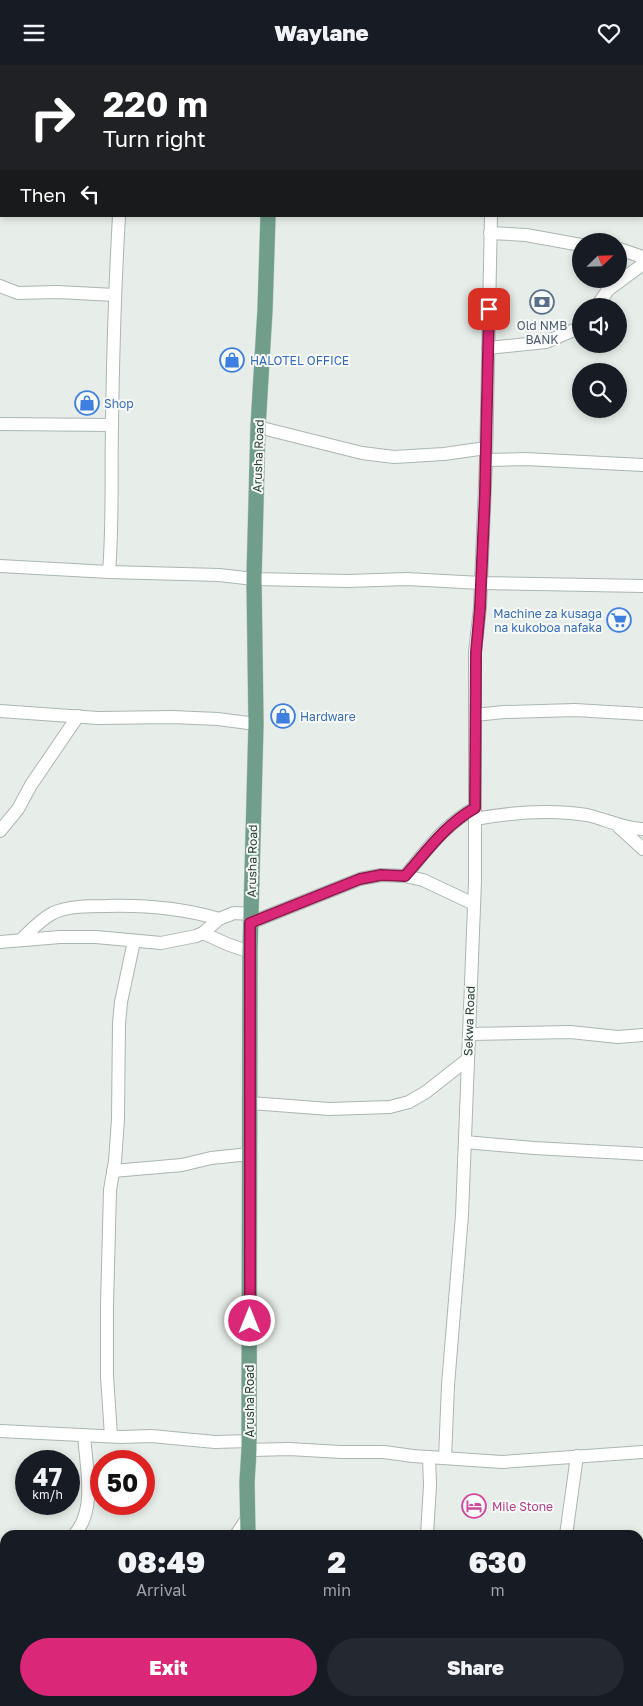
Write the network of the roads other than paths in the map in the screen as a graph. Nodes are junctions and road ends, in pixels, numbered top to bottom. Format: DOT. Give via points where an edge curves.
graph roads {
  1 [pos="119,217"];
  2 [pos="268,217"];
  3 [pos="491,217"];
  4 [pos="490,233"];
  5 [pos="572,243"];
  6 [pos="628,252"];
  7 [pos="643,257"];
  8 [pos="643,264"];
  9 [pos="0,286"];
  10 [pos="115,295"];
  11 [pos="602,298"];
  12 [pos="572,331"];
  13 [pos="488,348"];
  14 [pos="0,424"];
  15 [pos="112,425"];
  16 [pos="258,427"];
  17 [pos="486,454"];
  18 [pos="643,465"];
  19 [pos="0,566"];
  20 [pos="109,572"];
  21 [pos="254,579"];
  22 [pos="481,583"];
  23 [pos="643,586"];
  24 [pos="0,711"];
  25 [pos="643,714"];
  26 [pos="475,715"];
  27 [pos="78,717"];
  28 [pos="256,724"];
  29 [pos="475,814"];
  30 [pos="618,825"];
  31 [pos="643,829"];
  32 [pos="0,831"];
  33 [pos="643,849"];
  34 [pos="405,876"];
  35 [pos="474,904"];
  36 [pos="219,919"];
  37 [pos="251,919"];
  38 [pos="203,933"];
  39 [pos="21,940"];
  40 [pos="134,941"];
  41 [pos="0,942"];
  42 [pos="250,952"];
  43 [pos="469,1034"];
  44 [pos="643,1035"];
  45 [pos="468,1059"];
  46 [pos="250,1103"];
  47 [pos="465,1142"];
  48 [pos="250,1154"];
  49 [pos="643,1154"];
  50 [pos="113,1171"];
  51 [pos="0,1431"];
  52 [pos="84,1435"];
  53 [pos="111,1437"];
  54 [pos="249,1445"];
  55 [pos="643,1452"];
  56 [pos="578,1456"];
  57 [pos="429,1457"];
  58 [pos="444,1458"];
  59 [pos="248,1517"];
  60 [pos="78,1530"];
  61 [pos="239,1530"];
  62 [pos="248,1530"];
  63 [pos="428,1530"];
  64 [pos="567,1530"];
  1 -- 10 [label="street"];
  2 -- 16 [label="main road, Arusha Road"];
  3 -- 4 [label="street, Sekwa Road"];
  4 -- 5 [label="street" via="526,235"];
  4 -- 13 [label="street, Sekwa Road"];
  6 -- 7 [label="street"];
  8 -- 11 [label="street" via="608,289"];
  9 -- 10 [label="street" via="18,293"];
  10 -- 15 [label="street"];
  12 -- 13 [label="street" via="546,342"];
  13 -- 17 [label="street, Sekwa Road"];
  14 -- 15 [label="street"];
  15 -- 20 [label="street"];
  16 -- 17 [label="street" via="362,453 394,457"];
  16 -- 21 [label="main road, Arusha Road"];
  17 -- 18 [label="street"];
  17 -- 22 [label="street, Sekwa Road"];
  19 -- 20 [label="street"];
  20 -- 21 [label="street"];
  21 -- 22 [label="street" via="407,579"];
  21 -- 28 [label="main road, Arusha Road"];
  22 -- 23 [label="street"];
  22 -- 26 [label="street, Sekwa Road"];
  24 -- 27 [label="street"];
  25 -- 26 [label="street" via="575,710"];
  26 -- 29 [label="street, Sekwa Road"];
  27 -- 28 [label="street" via="218,719"];
  27 -- 32 [label="street"];
  28 -- 37 [label="main road, Arusha Road"];
  29 -- 30 [label="street" via="556,812 603,819"];
  29 -- 34 [label="street" via="459,817 434,840"];
  29 -- 35 [label="street, Sekwa Road"];
  30 -- 31 [label="street"];
  30 -- 33 [label="street"];
  34 -- 35 [label="street" via="423,880"];
  34 -- 37 [label="street" via="381,875 360,879"];
  35 -- 43 [label="street, Sekwa Road"];
  36 -- 37 [label="street" via="234,913"];
  36 -- 38 [label="street"];
  36 -- 39 [label="street" via="199,913 136,905 69,908 39,922"];
  37 -- 42 [label="main road, Arusha Road"];
  38 -- 40 [label="street" via="161,943"];
  38 -- 42 [label="street"];
  39 -- 40 [label="street" via="96,937"];
  39 -- 41 [label="street"];
  40 -- 50 [label="street" via="121,1002 118,1119"];
  42 -- 46 [label="main road, Arusha Road"];
  43 -- 44 [label="street" via="570,1032 618,1037"];
  43 -- 45 [label="street, Sekwa Road"];
  45 -- 46 [label="street" via="426,1092 409,1102 390,1107 329,1109"];
  45 -- 47 [label="street, Sekwa Road"];
  46 -- 48 [label="main road, Arusha Road"];
  47 -- 49 [label="street"];
  47 -- 58 [label="street, Sekwa Road"];
  48 -- 50 [label="street" via="182,1165"];
  48 -- 54 [label="main road, Arusha Road"];
  50 -- 53 [label="street" via="107,1306"];
  51 -- 52 [label="street"];
  52 -- 53 [label="street"];
  52 -- 60 [label="street" via="89,1491"];
  53 -- 54 [label="street" via="151,1436"];
  54 -- 57 [label="street"];
  54 -- 59 [label="main road, Arusha Road"];
  55 -- 56 [label="street"];
  56 -- 58 [label="street" via="502,1462"];
  56 -- 64 [label="street"];
  57 -- 58 [label="street"];
  57 -- 63 [label="street"];
  59 -- 61 [label="street"];
  59 -- 62 [label="main road, Arusha Road"];
}
